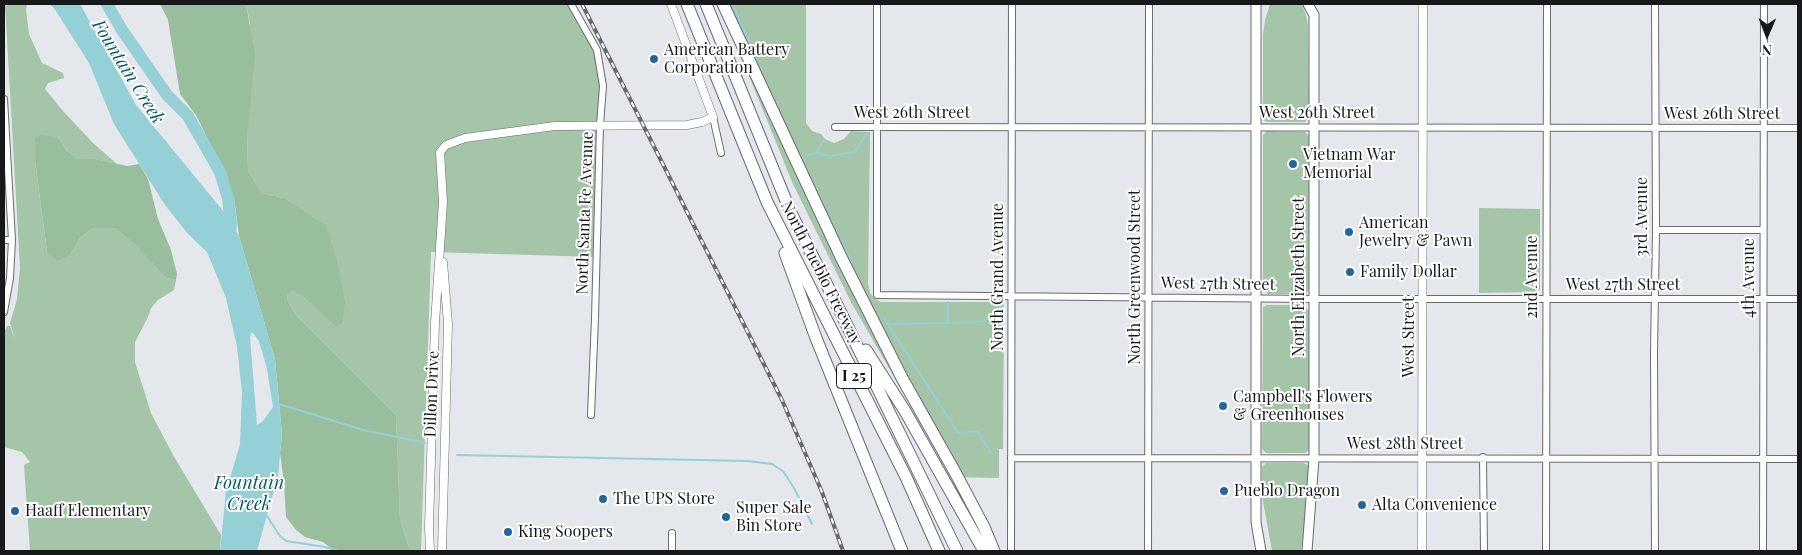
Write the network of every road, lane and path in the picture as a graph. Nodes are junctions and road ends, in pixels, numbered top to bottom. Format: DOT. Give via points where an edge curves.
graph roads {
  1 [pos="571,4"];
  2 [pos="671,4"];
  3 [pos="688,4"];
  4 [pos="706,4"];
  5 [pos="723,4"];
  6 [pos="877,4"];
  7 [pos="1012,4"];
  8 [pos="1149,4"];
  9 [pos="1256,4"];
  10 [pos="1263,4"];
  11 [pos="1308,4"];
  12 [pos="1423,4"];
  13 [pos="1547,4"];
  14 [pos="1655,4"];
  15 [pos="1764,4"];
  16 [pos="1257,19"];
  17 [pos="4,99"];
  18 [pos="713,117"];
  19 [pos="600,125"];
  20 [pos="1149,126"];
  21 [pos="1257,126"];
  22 [pos="1314,126"];
  23 [pos="836,127"];
  24 [pos="877,127"];
  25 [pos="1012,127"];
  26 [pos="1422,127"];
  27 [pos="1547,127"];
  28 [pos="1656,127"];
  29 [pos="1764,128"];
  30 [pos="1798,128"];
  31 [pos="5,146"];
  32 [pos="721,153"];
  33 [pos="766,202"];
  34 [pos="1656,230"];
  35 [pos="1763,230"];
  36 [pos="441,238"];
  37 [pos="4,240"];
  38 [pos="12,240"];
  39 [pos="1011,297"];
  40 [pos="1149,297"];
  41 [pos="1257,298"];
  42 [pos="1423,299"];
  43 [pos="1546,299"];
  44 [pos="1655,299"];
  45 [pos="1764,299"];
  46 [pos="1798,299"];
  47 [pos="1314,300"];
  48 [pos="839,309"];
  49 [pos="4,312"];
  50 [pos="591,415"];
  51 [pos="1483,457"];
  52 [pos="1011,458"];
  53 [pos="1148,458"];
  54 [pos="1256,458"];
  55 [pos="1314,458"];
  56 [pos="1422,458"];
  57 [pos="1546,458"];
  58 [pos="1655,458"];
  59 [pos="1763,459"];
  60 [pos="1798,459"];
  61 [pos="1256,528"];
  62 [pos="672,534"];
  63 [pos="1308,548"];
  64 [pos="430,551"];
  65 [pos="442,551"];
  66 [pos="672,551"];
  67 [pos="900,551"];
  68 [pos="939,551"];
  69 [pos="957,551"];
  70 [pos="984,551"];
  71 [pos="994,551"];
  72 [pos="1011,551"];
  73 [pos="1148,551"];
  74 [pos="1255,551"];
  75 [pos="1261,551"];
  76 [pos="1422,551"];
  77 [pos="1484,551"];
  78 [pos="1546,551"];
  79 [pos="1655,551"];
  80 [pos="1763,551"];
  1 -- 19 [label="street" via="597,50 603,86"];
  2 -- 18 [label="street"];
  3 -- 33 [label="highway, North Pueblo Freeway / I 25"];
  4 -- 48 [label="highway, North Pueblo Freeway / I 25" via="790,213"];
  5 -- 71 [label="highway" via="841,257"];
  6 -- 24 [label="street"];
  7 -- 25 [label="street, North Grand Avenue"];
  8 -- 20 [label="street, North Greenwood Street"];
  9 -- 16 [label="main road"];
  10 -- 16 [label="main road"];
  11 -- 22 [label="main road, North Elizabeth Street" via="1314,15"];
  12 -- 26 [label="street, West Street"];
  13 -- 27 [label="street, 2nd Avenue"];
  14 -- 28 [label="street, 3rd Avenue"];
  15 -- 29 [label="street, 4th Avenue"];
  16 -- 21 [label="main road"];
  17 -- 31 [label="street"];
  18 -- 19 [label="street, North Santa Fe Avenue" via="687,125"];
  18 -- 32 [label="street"];
  19 -- 36 [label="street, Dillon Drive" via="555,126 465,138 446,145 440,152"];
  19 -- 50 [label="street, North Santa Fe Avenue"];
  20 -- 21 [label="street, West 26th Street"];
  20 -- 25 [label="street, West 26th Street"];
  20 -- 40 [label="street, North Greenwood Street"];
  21 -- 22 [label="street, West 26th Street"];
  21 -- 41 [label="main road"];
  22 -- 26 [label="street, West 26th Street"];
  22 -- 47 [label="main road, North Elizabeth Street"];
  23 -- 24 [label="street, West 26th Street"];
  24 -- 25 [label="street, West 26th Street"];
  24 -- 39 [label="street, West 27th Street" via="877,295"];
  25 -- 39 [label="street, North Grand Avenue"];
  26 -- 27 [label="street, West 26th Street"];
  26 -- 42 [label="street, West Street"];
  27 -- 28 [label="street, West 26th Street"];
  27 -- 43 [label="street, 2nd Avenue"];
  28 -- 29 [label="street, West 26th Street"];
  28 -- 34 [label="street, 3rd Avenue"];
  29 -- 30 [label="street, West 26th Street"];
  29 -- 35 [label="street, 4th Avenue"];
  31 -- 38 [label="street"];
  33 -- 67 [label="highway"];
  33 -- 68 [label="highway, North Pueblo Freeway / I 25" via="906,477"];
  34 -- 35 [label="street"];
  34 -- 44 [label="street, 3rd Avenue"];
  35 -- 45 [label="street, 4th Avenue"];
  36 -- 64 [label="street, Dillon Drive" via="435,323"];
  36 -- 65 [label="street, Dillon Drive" via="448,324"];
  37 -- 38 [label="street"];
  38 -- 49 [label="street"];
  39 -- 40 [label="street, West 27th Street"];
  39 -- 52 [label="street, North Grand Avenue"];
  40 -- 41 [label="street, West 27th Street"];
  40 -- 53 [label="street, North Greenwood Street"];
  41 -- 47 [label="street, West 27th Street"];
  41 -- 54 [label="main road"];
  42 -- 43 [label="street, West 27th Street"];
  42 -- 47 [label="street, West 27th Street"];
  42 -- 56 [label="street, West Street"];
  43 -- 44 [label="street, West 27th Street"];
  43 -- 57 [label="street, 2nd Avenue"];
  44 -- 45 [label="street, West 27th Street"];
  44 -- 58 [label="street, 3rd Avenue"];
  45 -- 46 [label="street, West 27th Street"];
  45 -- 59 [label="street, 4th Avenue"];
  47 -- 55 [label="main road, North Elizabeth Street"];
  48 -- 69 [label="highway, North Pueblo Freeway / I 25"];
  48 -- 70 [label="highway" via="905,410"];
  51 -- 56 [label="street, West 28th Street"];
  51 -- 57 [label="street, West 28th Street"];
  51 -- 77 [label="street"];
  52 -- 53 [label="street, West 28th Street"];
  52 -- 72 [label="street, North Grand Avenue"];
  53 -- 54 [label="street, West 28th Street"];
  53 -- 73 [label="street, North Greenwood Street"];
  54 -- 55 [label="street, West 28th Street"];
  54 -- 61 [label="main road"];
  55 -- 56 [label="street, West 28th Street"];
  55 -- 63 [label="main road, North Elizabeth Street"];
  56 -- 76 [label="street, West Street"];
  57 -- 58 [label="street, West 28th Street"];
  57 -- 78 [label="street, 2nd Avenue"];
  58 -- 59 [label="street, West 28th Street"];
  58 -- 79 [label="street, 3rd Avenue"];
  59 -- 60 [label="street, West 28th Street"];
  59 -- 80 [label="street, 4th Avenue"];
  61 -- 74 [label="main road"];
  61 -- 75 [label="main road"];
  62 -- 66 [label="street"];
}
